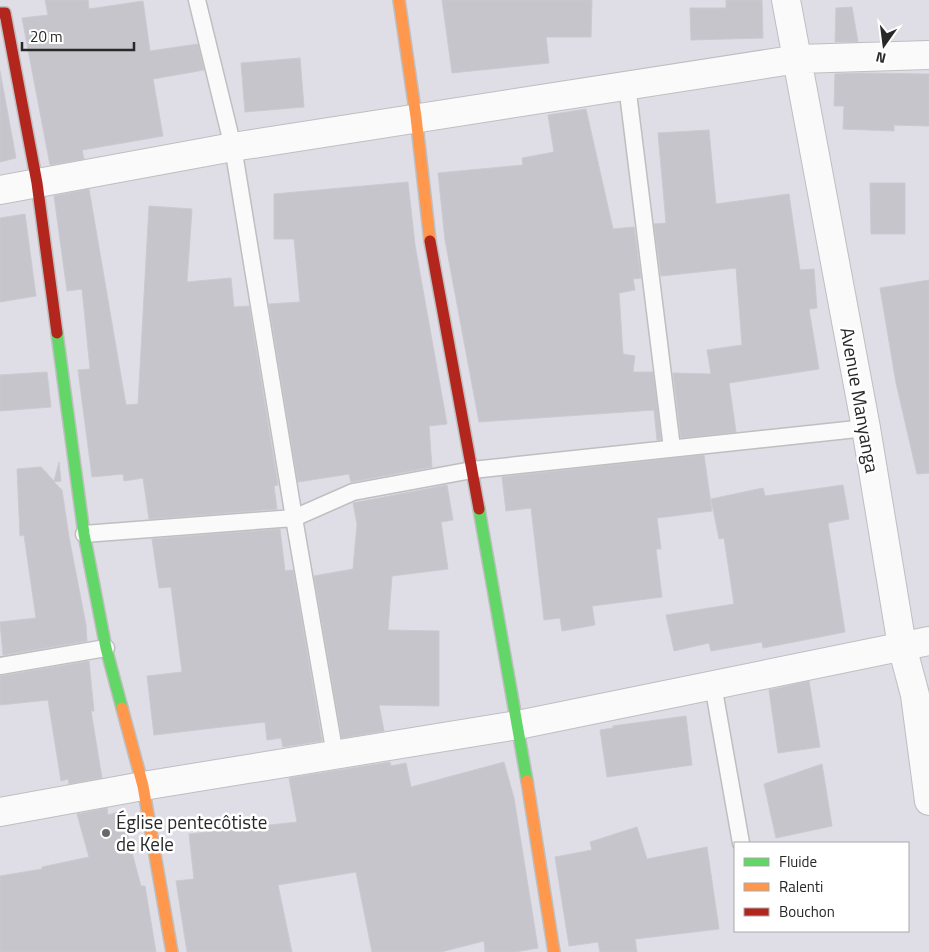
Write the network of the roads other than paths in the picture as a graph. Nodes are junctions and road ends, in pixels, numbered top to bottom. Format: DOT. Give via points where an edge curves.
graph roads {
  1 [pos="197,0"];
  2 [pos="399,0"];
  3 [pos="786,0"];
  4 [pos="7,9"];
  5 [pos="929,55"];
  6 [pos="798,59"];
  7 [pos="627,85"];
  8 [pos="416,117"];
  9 [pos="233,147"];
  10 [pos="37,183"];
  11 [pos="0,190"];
  12 [pos="866,428"];
  13 [pos="672,448"];
  14 [pos="472,470"];
  15 [pos="294,518"];
  16 [pos="84,534"];
  17 [pos="929,641"];
  18 [pos="902,646"];
  19 [pos="106,648"];
  20 [pos="0,666"];
  21 [pos="713,685"];
  22 [pos="518,725"];
  23 [pos="335,755"];
  24 [pos="143,786"];
  25 [pos="929,801"];
  26 [pos="0,812"];
  27 [pos="741,842"];
  28 [pos="172,952"];
  29 [pos="554,952"];
  1 -- 9 [label="lane"];
  2 -- 8 [label="street"];
  3 -- 6 [label="street, Avenue Manyanga"];
  4 -- 10 [label="street"];
  5 -- 6 [label="street"];
  6 -- 7 [label="street"];
  6 -- 12 [label="street, Avenue Manyanga"];
  7 -- 8 [label="street"];
  7 -- 13 [label="lane"];
  8 -- 9 [label="street"];
  8 -- 14 [label="street" via="430,242"];
  9 -- 10 [label="street"];
  9 -- 15 [label="lane"];
  10 -- 11 [label="street"];
  10 -- 16 [label="street"];
  12 -- 13 [label="lane"];
  12 -- 18 [label="street, Avenue Manyanga"];
  13 -- 14 [label="lane"];
  14 -- 15 [label="lane" via="353,492"];
  14 -- 22 [label="street"];
  15 -- 16 [label="lane"];
  15 -- 23 [label="lane"];
  16 -- 19 [label="street"];
  17 -- 18 [label="street"];
  18 -- 21 [label="street"];
  18 -- 25 [label="street, Avenue Manyanga" via="915,695"];
  19 -- 20 [label="lane"];
  19 -- 24 [label="street"];
  21 -- 22 [label="street"];
  21 -- 27 [label="lane"];
  22 -- 23 [label="street"];
  22 -- 29 [label="street"];
  23 -- 24 [label="street"];
  24 -- 26 [label="street"];
  24 -- 28 [label="street"];
}
